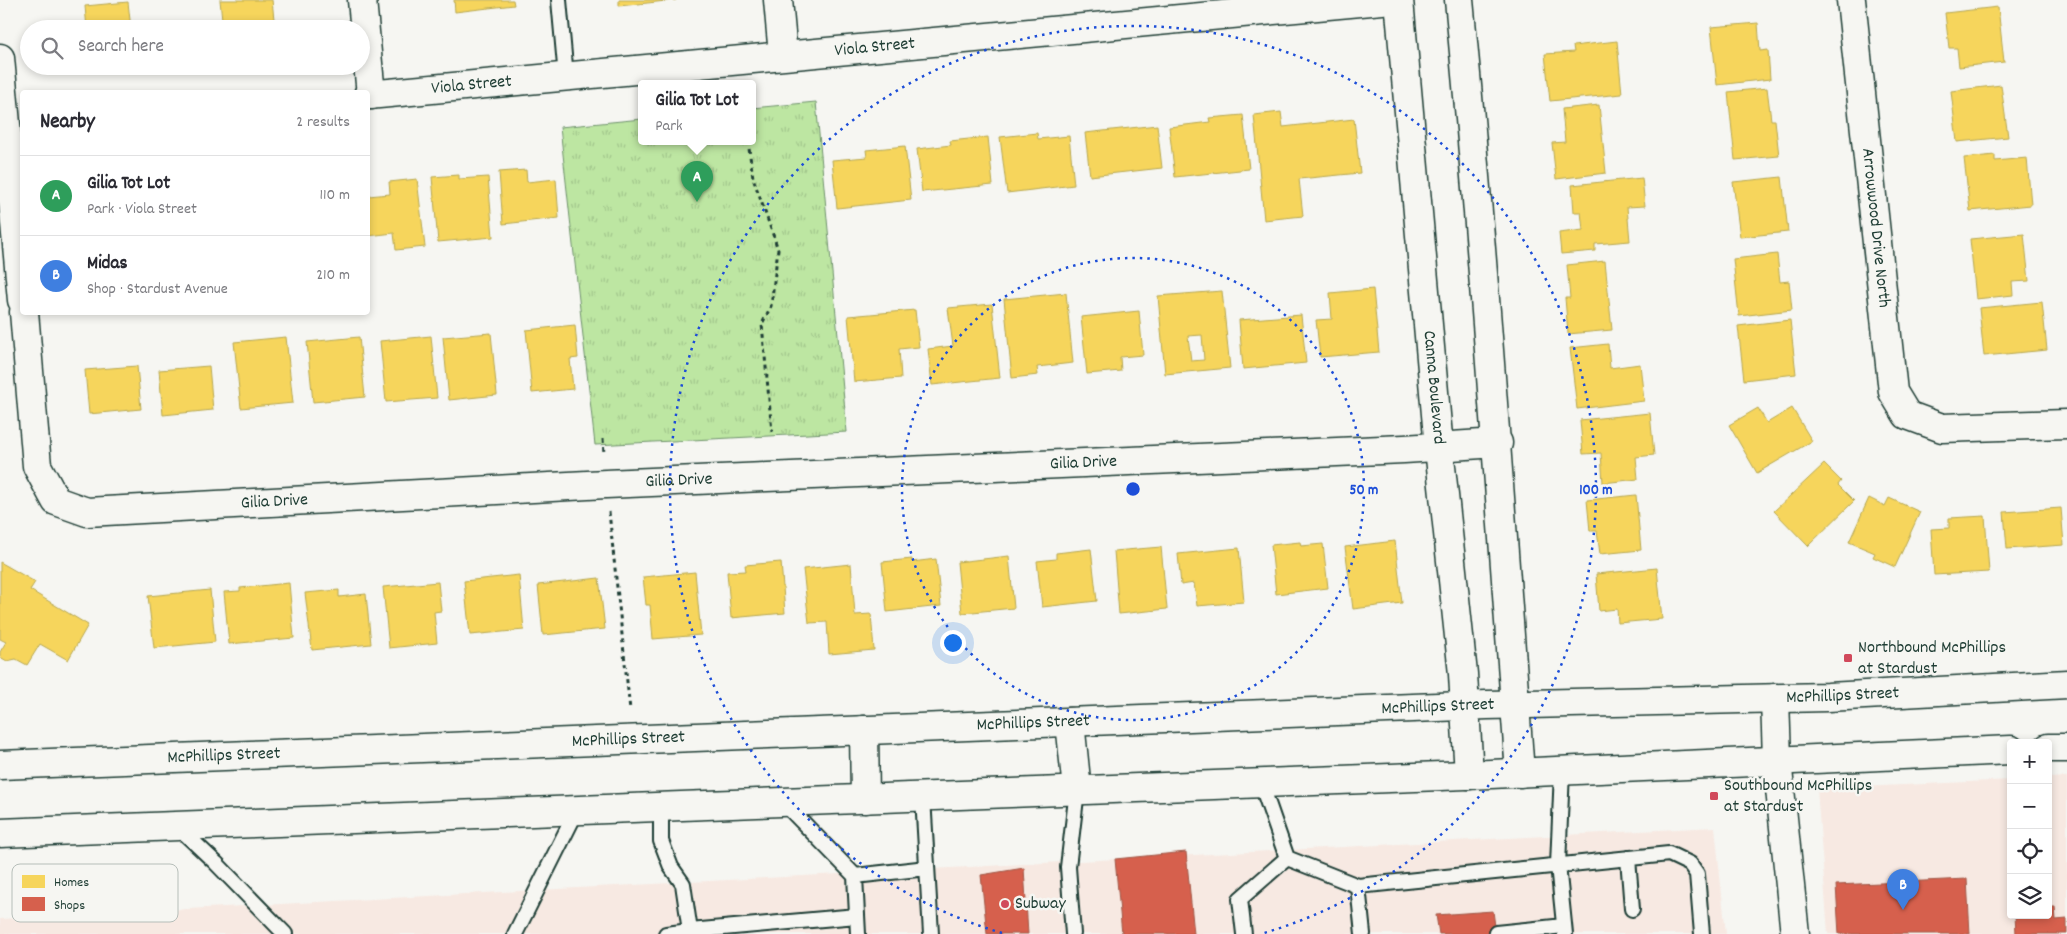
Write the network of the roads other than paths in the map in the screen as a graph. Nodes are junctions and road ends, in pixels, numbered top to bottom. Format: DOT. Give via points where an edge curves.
graph roads {
  1 [pos="362,0"];
  2 [pos="559,0"];
  3 [pos="778,0"];
  4 [pos="1382,0"];
  5 [pos="1399,0"];
  6 [pos="1458,0"];
  7 [pos="1851,0"];
  8 [pos="363,20"];
  9 [pos="783,55"];
  10 [pos="0,58"];
  11 [pos="368,75"];
  12 [pos="566,77"];
  13 [pos="369,90"];
  14 [pos="370,95"];
  15 [pos="15,132"];
  16 [pos="20,252"];
  17 [pos="24,315"];
  18 [pos="2067,424"];
  19 [pos="1498,443"];
  20 [pos="1439,448"];
  21 [pos="2067,684"];
  22 [pos="1775,698"];
  23 [pos="1515,704"];
  24 [pos="1464,706"];
  25 [pos="1070,722"];
  26 [pos="864,730"];
  27 [pos="2052,748"];
  28 [pos="2067,748"];
  29 [pos="2007,750"];
  30 [pos="1777,760"];
  31 [pos="0,765"];
  32 [pos="1562,770"];
  33 [pos="1520,773"];
  34 [pos="1469,775"];
  35 [pos="1262,783"];
  36 [pos="1077,790"];
  37 [pos="923,797"];
  38 [pos="865,799"];
  39 [pos="783,802"];
  40 [pos="661,807"];
  41 [pos="577,810"];
  42 [pos="177,826"];
  43 [pos="0,833"];
  44 [pos="1287,858"];
  45 [pos="1628,858"];
  46 [pos="1558,864"];
  47 [pos="927,868"];
  48 [pos="855,876"];
  49 [pos="1358,886"];
  50 [pos="1632,910"];
  51 [pos="857,916"];
  52 [pos="791,928"];
  53 [pos="1564,930"];
  54 [pos="690,931"];
  55 [pos="1496,933"];
  56 [pos="285,934"];
  57 [pos="515,934"];
  58 [pos="666,934"];
  59 [pos="858,934"];
  60 [pos="931,934"];
  61 [pos="1073,934"];
  62 [pos="1244,934"];
  63 [pos="1363,934"];
  64 [pos="1702,934"];
  65 [pos="1795,934"];
  1 -- 8 [label="street"];
  2 -- 12 [label="lane"];
  3 -- 9 [label="street"];
  4 -- 9 [label="street, Viola Street"];
  5 -- 20 [label="street, Canna Boulevard"];
  6 -- 19 [label="street"];
  7 -- 18 [label="street, Arrowwood Drive North" via="1893,392 1907,415 1942,428"];
  9 -- 12 [label="street, Viola Street"];
  10 -- 15 [label="street"];
  11 -- 13 [label="street"];
  12 -- 14 [label="street, Viola Street"];
  15 -- 16 [label="street"];
  17 -- 20 [label="street, Gilia Drive" via="37,466 56,501 87,512 606,484"];
  19 -- 20 [label="street, Gilia Drive"];
  19 -- 23 [label="street"];
  20 -- 24 [label="street, Canna Boulevard"];
  21 -- 22 [label="street, McPhillips Street"];
  22 -- 23 [label="street, McPhillips Street"];
  22 -- 30 [label="street"];
  23 -- 24 [label="street, McPhillips Street"];
  23 -- 33 [label="street"];
  24 -- 25 [label="street, McPhillips Street"];
  24 -- 34 [label="street, Canna Boulevard"];
  25 -- 26 [label="street, McPhillips Street"];
  25 -- 36 [label="street"];
  26 -- 31 [label="street, McPhillips Street"];
  26 -- 38 [label="street"];
  27 -- 28 [label="street"];
  29 -- 30 [label="street"];
  30 -- 32 [label="street"];
  30 -- 65 [label="street"];
  32 -- 33 [label="street"];
  32 -- 46 [label="lane"];
  33 -- 34 [label="street"];
  34 -- 35 [label="street"];
  35 -- 36 [label="street"];
  35 -- 44 [label="lane"];
  36 -- 37 [label="street"];
  36 -- 61 [label="lane" via="1068,867"];
  37 -- 38 [label="street"];
  37 -- 47 [label="lane"];
  38 -- 39 [label="street"];
  39 -- 40 [label="street"];
  39 -- 48 [label="lane"];
  40 -- 41 [label="street"];
  40 -- 54 [label="lane" via="661,842 671,867 683,884"];
  41 -- 42 [label="street"];
  41 -- 57 [label="lane"];
  42 -- 43 [label="street"];
  42 -- 56 [label="lane"];
  44 -- 49 [label="lane"];
  44 -- 62 [label="lane" via="1240,899"];
  45 -- 46 [label="lane"];
  45 -- 50 [label="lane"];
  45 -- 64 [label="lane" via="1669,854 1690,864 1697,874"];
  46 -- 49 [label="lane"];
  46 -- 53 [label="lane"];
  47 -- 48 [label="lane"];
  47 -- 60 [label="lane"];
  48 -- 51 [label="lane"];
  49 -- 63 [label="lane"];
  51 -- 52 [label="lane"];
  51 -- 59 [label="lane"];
  52 -- 54 [label="lane"];
  53 -- 55 [label="lane"];
  54 -- 58 [label="lane"];
}
